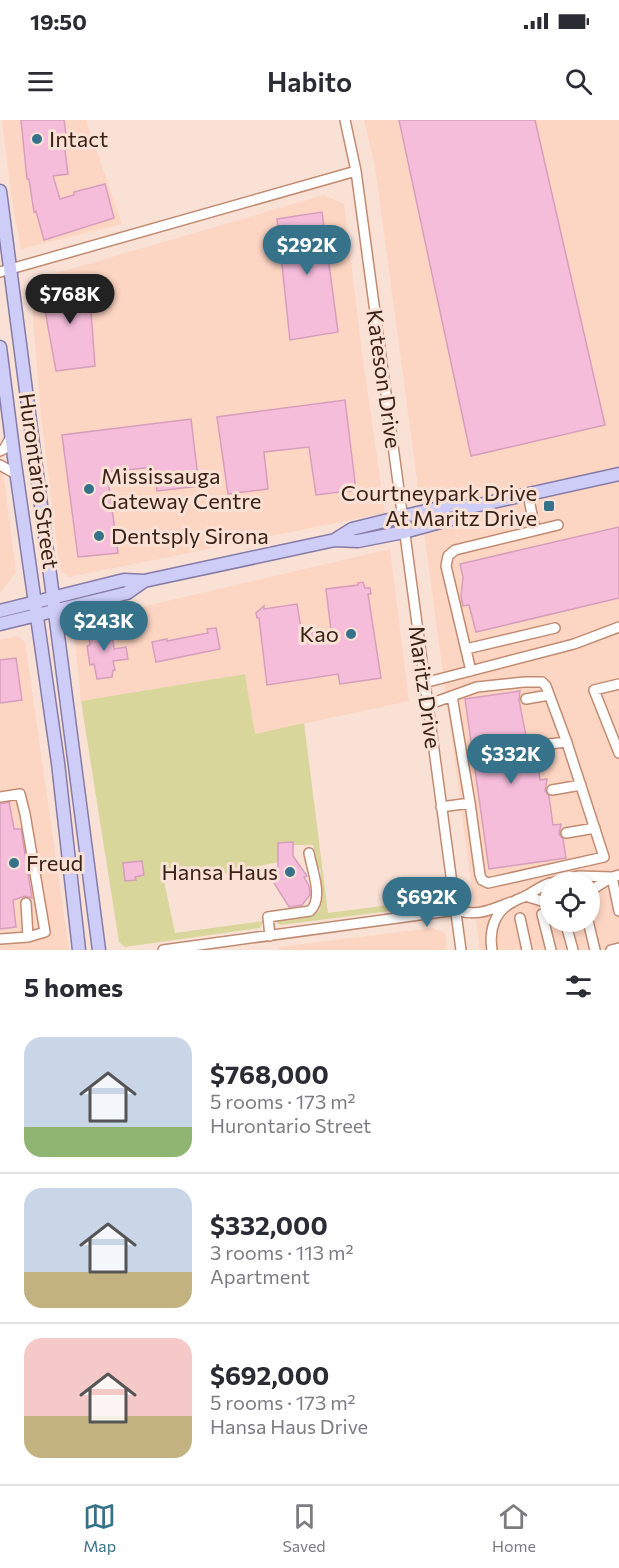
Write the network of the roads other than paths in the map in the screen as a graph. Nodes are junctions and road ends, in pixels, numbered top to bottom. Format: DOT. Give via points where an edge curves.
graph roads {
  1 [pos="345,120"];
  2 [pos="356,171"];
  3 [pos="0,191"];
  4 [pos="5,271"];
  5 [pos="0,347"];
  6 [pos="11,437"];
  7 [pos="0,451"];
  8 [pos="0,465"];
  9 [pos="16,474"];
  10 [pos="619,474"];
  11 [pos="528,494"];
  12 [pos="470,507"];
  13 [pos="402,517"];
  14 [pos="558,525"];
  15 [pos="535,530"];
  16 [pos="404,532"];
  17 [pos="335,540"];
  18 [pos="144,581"];
  19 [pos="54,597"];
  20 [pos="34,602"];
  21 [pos="0,611"];
  22 [pos="56,612"];
  23 [pos="36,617"];
  24 [pos="0,624"];
  25 [pos="619,627"];
  26 [pos="555,628"];
  27 [pos="466,649"];
  28 [pos="471,671"];
  29 [pos="424,683"];
  30 [pos="619,684"];
  31 [pos="549,695"];
  32 [pos="452,696"];
  33 [pos="526,699"];
  34 [pos="428,705"];
  35 [pos="567,742"];
  36 [pos="540,745"];
  37 [pos="619,753"];
  38 [pos="581,785"];
  39 [pos="552,790"];
  40 [pos="0,798"];
  41 [pos="470,803"];
  42 [pos="441,807"];
  43 [pos="595,828"];
  44 [pos="566,833"];
  45 [pos="309,853"];
  46 [pos="615,876"];
  47 [pos="600,885"];
  48 [pos="540,886"];
  49 [pos="525,896"];
  50 [pos="540,900"];
  51 [pos="511,902"];
  52 [pos="26,903"];
  53 [pos="456,910"];
  54 [pos="619,911"];
  55 [pos="520,918"];
  56 [pos="546,932"];
  57 [pos="568,932"];
  58 [pos="591,932"];
  59 [pos="270,936"];
  60 [pos="28,937"];
  61 [pos="0,939"];
  62 [pos="619,948"];
  63 [pos="79,950"];
  64 [pos="99,950"];
  65 [pos="163,950"];
  66 [pos="461,950"];
  67 [pos="492,950"];
  68 [pos="526,950"];
  69 [pos="551,950"];
  70 [pos="573,950"];
  71 [pos="595,950"];
  72 [pos="611,950"];
  1 -- 2 [label="street, Kateson Drive"];
  2 -- 4 [label="street"];
  2 -- 13 [label="street, Kateson Drive"];
  3 -- 4 [label="main road, Hurontario Street"];
  4 -- 19 [label="main road, Hurontario Street"];
  5 -- 6 [label="main road, Hurontario Street"];
  6 -- 7 [label="street"];
  6 -- 9 [label="main road, Hurontario Street"];
  8 -- 9 [label="street"];
  9 -- 20 [label="main road, Hurontario Street"];
  10 -- 11 [label="main road"];
  11 -- 12 [label="main road"];
  11 -- 15 [label="street"];
  12 -- 13 [label="main road" via="453,505"];
  12 -- 16 [label="main road" via="455,518"];
  13 -- 16 [label="street, Kateson Drive"];
  13 -- 17 [label="main road" via="352,529"];
  14 -- 15 [label="street"];
  15 -- 27 [label="street" via="455,550 448,556 446,566"];
  16 -- 17 [label="main road" via="358,541"];
  16 -- 29 [label="street, Maritz Drive"];
  17 -- 18 [label="main road"];
  18 -- 19 [label="main road" via="124,580"];
  18 -- 22 [label="main road" via="127,593"];
  19 -- 20 [label="main road"];
  19 -- 22 [label="main road, Hurontario Street"];
  20 -- 21 [label="main road"];
  20 -- 23 [label="main road, Hurontario Street"];
  22 -- 23 [label="main road"];
  22 -- 64 [label="main road, Hurontario Street"];
  23 -- 24 [label="main road"];
  23 -- 63 [label="main road, Hurontario Street"];
  25 -- 28 [label="street" via="574,644"];
  26 -- 27 [label="street"];
  27 -- 28 [label="street"];
  28 -- 29 [label="street"];
  29 -- 34 [label="street, Maritz Drive"];
  30 -- 37 [label="street" via="594,690"];
  31 -- 32 [label="street" via="546,686 536,681 477,687"];
  31 -- 33 [label="street"];
  31 -- 35 [label="street"];
  32 -- 34 [label="street"];
  32 -- 41 [label="street"];
  34 -- 42 [label="street, Maritz Drive"];
  35 -- 36 [label="street"];
  35 -- 38 [label="street"];
  38 -- 39 [label="street"];
  38 -- 43 [label="street"];
  40 -- 60 [label="street" via="20,794 25,814 45,932"];
  41 -- 42 [label="street"];
  41 -- 43 [label="street" via="480,875 488,883 604,857"];
  42 -- 53 [label="street, Maritz Drive"];
  43 -- 44 [label="street"];
  45 -- 59 [label="street" via="317,903 310,911 268,917"];
  46 -- 47 [label="street"];
  46 -- 54 [label="street"];
  48 -- 49 [label="street"];
  49 -- 50 [label="street"];
  49 -- 51 [label="street"];
  51 -- 53 [label="street" via="484,912 469,914"];
  51 -- 67 [label="street" via="492,927"];
  52 -- 60 [label="street"];
  53 -- 59 [label="street"];
  53 -- 66 [label="street, Maritz Drive"];
  55 -- 68 [label="street"];
  56 -- 69 [label="street"];
  57 -- 70 [label="street"];
  58 -- 71 [label="street"];
  59 -- 65 [label="street"];
  60 -- 61 [label="street"];
  62 -- 72 [label="street"];
}
